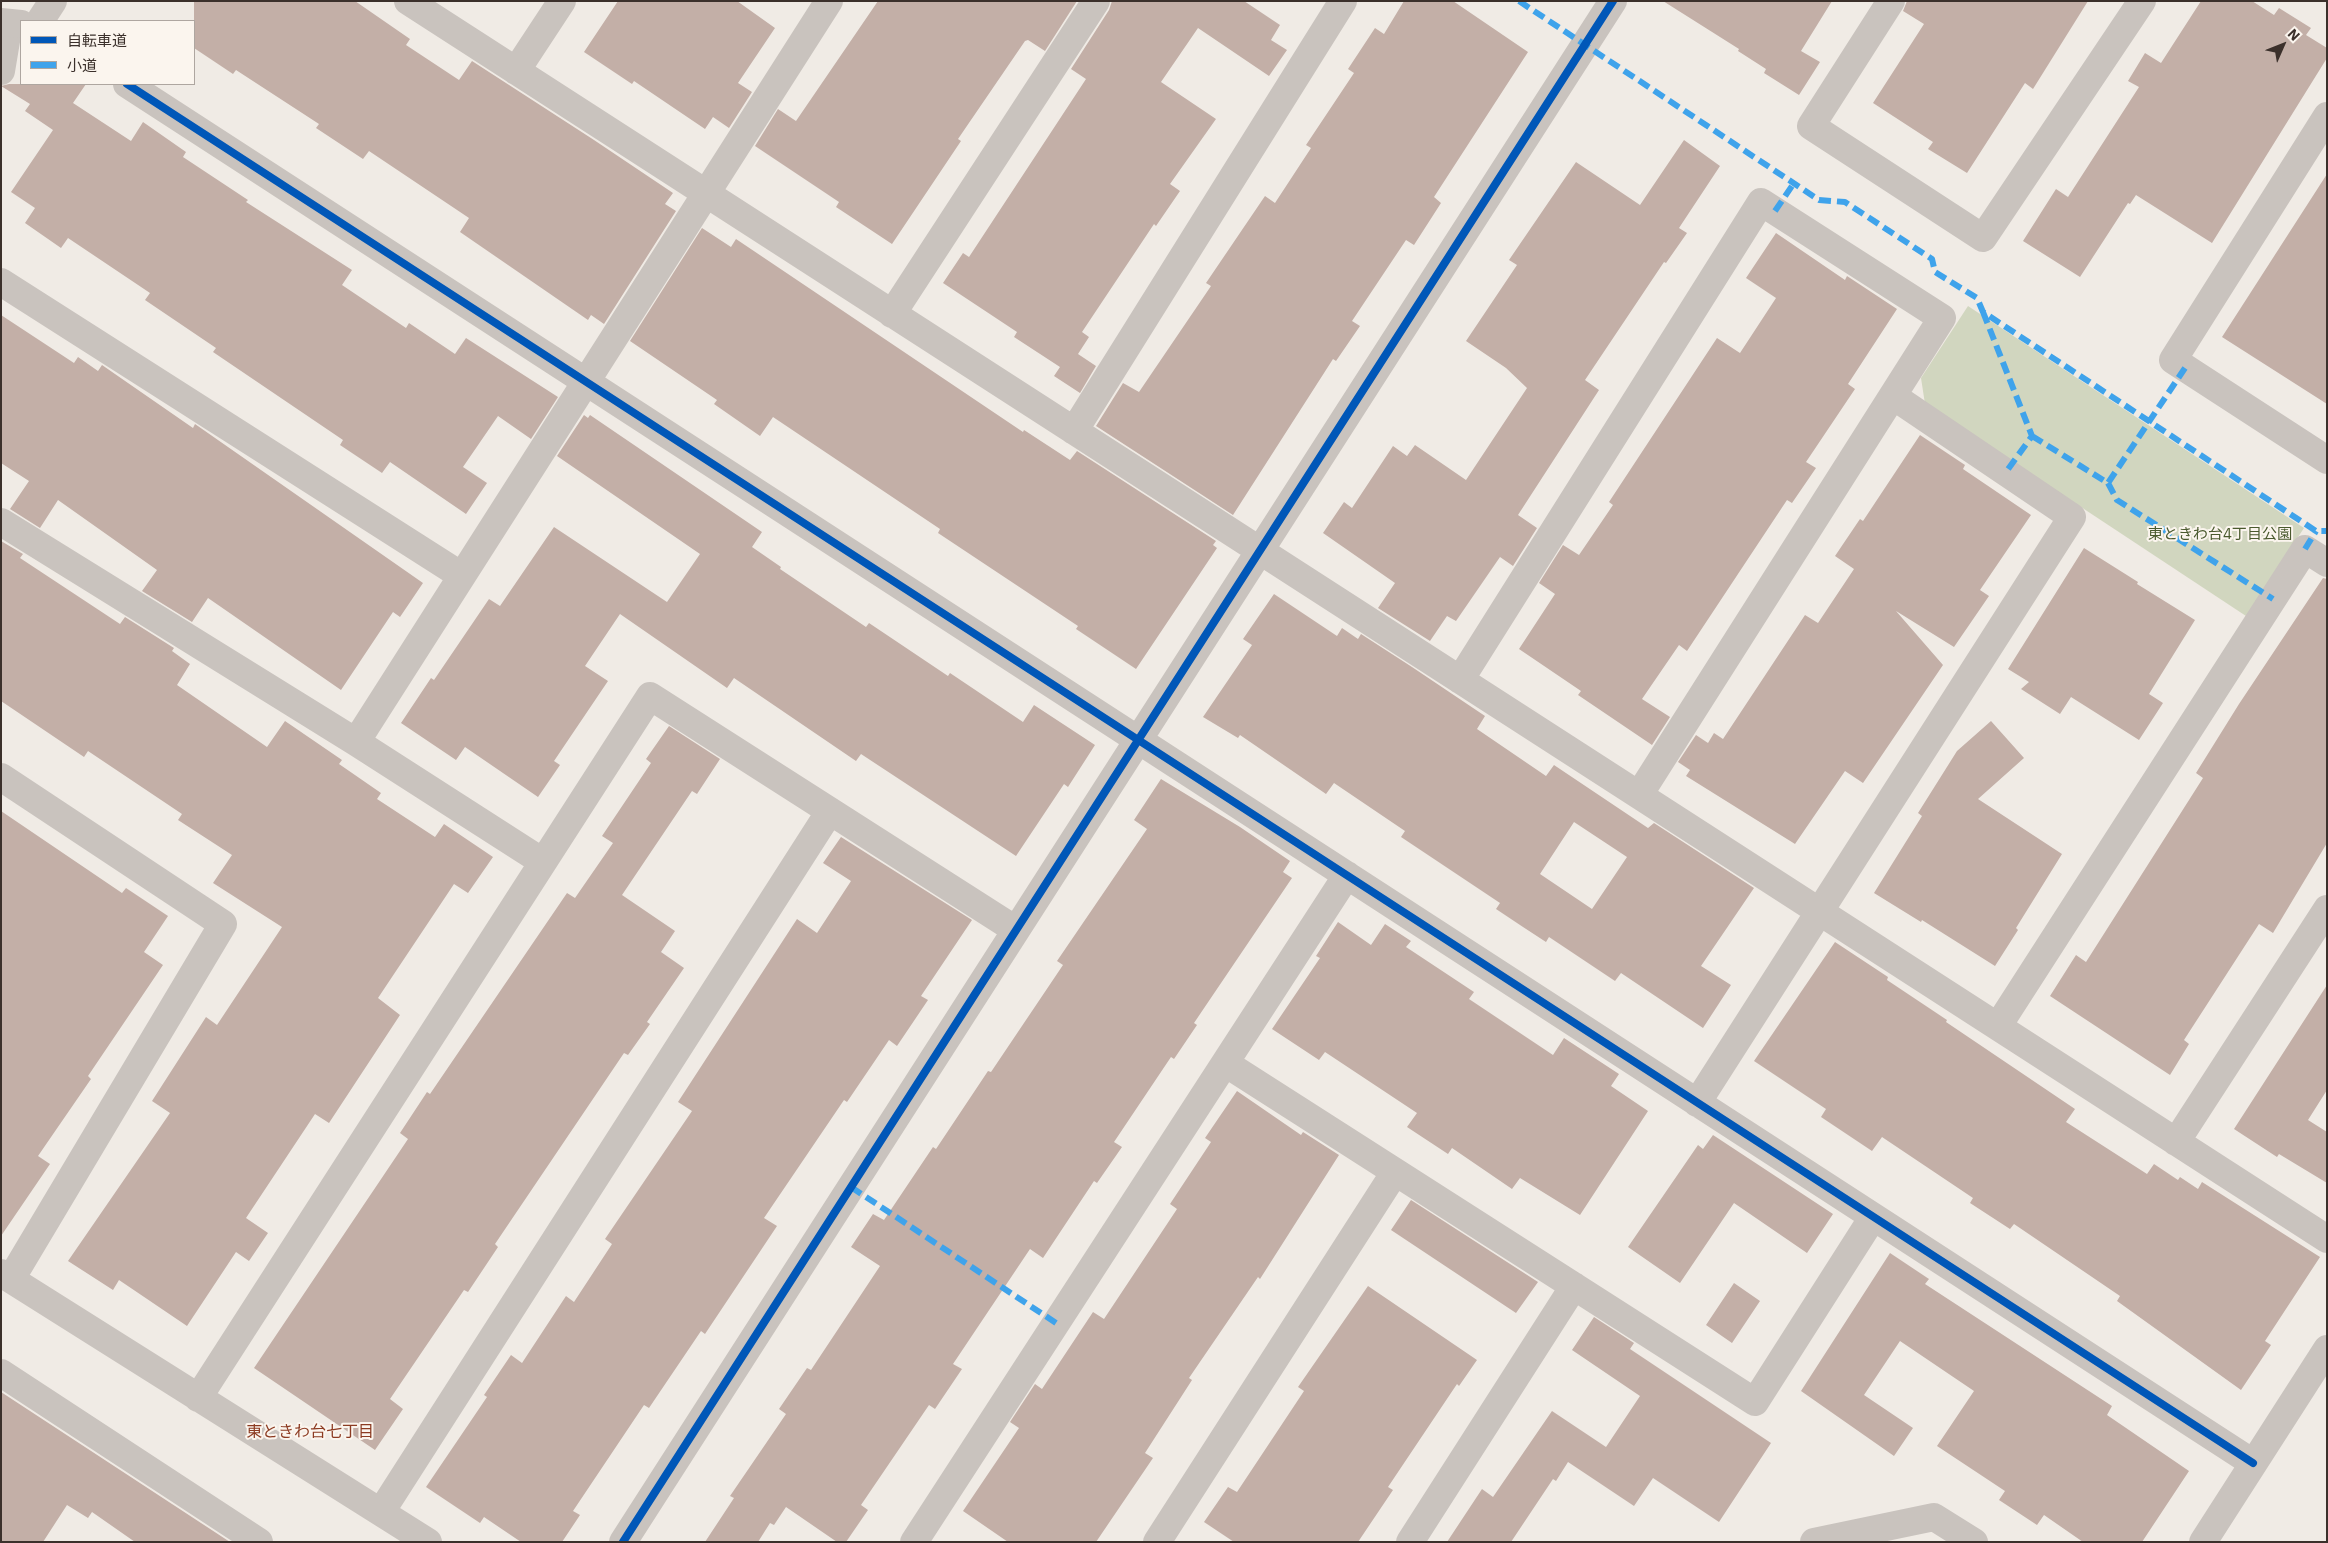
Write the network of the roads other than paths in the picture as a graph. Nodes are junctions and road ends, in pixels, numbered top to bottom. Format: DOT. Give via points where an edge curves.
graph roads {
  1 [pos="53,1"];
  2 [pos="408,1"];
  3 [pos="562,1"];
  4 [pos="829,1"];
  5 [pos="1096,1"];
  6 [pos="1343,1"];
  7 [pos="1613,1"];
  8 [pos="1891,1"];
  9 [pos="2142,1"];
  10 [pos="41,20"];
  11 [pos="11,23"];
  12 [pos="1,71"];
  13 [pos="516,71"];
  14 [pos="129,85"];
  15 [pos="2327,116"];
  16 [pos="706,193"];
  17 [pos="1,282"];
  18 [pos="892,314"];
  19 [pos="586,382"];
  20 [pos="1893,396"];
  21 [pos="1074,431"];
  22 [pos="2327,460"];
  23 [pos="1,522"];
  24 [pos="1260,550"];
  25 [pos="2327,563"];
  26 [pos="462,576"];
  27 [pos="1460,680"];
  28 [pos="1138,740"];
  29 [pos="356,742"];
  30 [pos="1,777"];
  31 [pos="1638,795"];
  32 [pos="830,811"];
  33 [pos="543,862"];
  34 [pos="1347,875"];
  35 [pos="2327,909"];
  36 [pos="1820,911"];
  37 [pos="1016,930"];
  38 [pos="1998,1026"];
  39 [pos="1225,1063"];
  40 [pos="1697,1103"];
  41 [pos="2176,1142"];
  42 [pos="1395,1172"];
  43 [pos="1873,1217"];
  44 [pos="2327,1239"];
  45 [pos="6,1276"];
  46 [pos="1574,1286"];
  47 [pos="2327,1348"];
  48 [pos="1,1373"];
  49 [pos="198,1398"];
  50 [pos="2253,1463"];
  51 [pos="381,1512"];
  52 [pos="1934,1517"];
  53 [pos="259,1542"];
  54 [pos="428,1542"];
  55 [pos="623,1542"];
  56 [pos="914,1542"];
  57 [pos="1157,1542"];
  58 [pos="1410,1542"];
  59 [pos="1814,1542"];
  60 [pos="1918,1542"];
  61 [pos="1974,1542"];
  62 [pos="2202,1542"];
  1 -- 10 [label="street"];
  2 -- 13 [label="street"];
  3 -- 13 [label="street"];
  4 -- 16 [label="street"];
  5 -- 18 [label="street"];
  6 -- 21 [label="street"];
  7 -- 24 [label="street"];
  8 -- 9 [label="street" via="1811,126 1983,238"];
  11 -- 12 [label="street"];
  13 -- 16 [label="street"];
  14 -- 19 [label="street"];
  15 -- 22 [label="street" via="2172,360"];
  16 -- 18 [label="street"];
  16 -- 19 [label="street"];
  17 -- 26 [label="street"];
  18 -- 21 [label="street"];
  19 -- 26 [label="street"];
  19 -- 28 [label="street"];
  20 -- 27 [label="street" via="1942,318 1761,202"];
  20 -- 31 [label="street"];
  20 -- 36 [label="street" via="2072,517"];
  21 -- 24 [label="street"];
  23 -- 29 [label="street"];
  24 -- 27 [label="street"];
  24 -- 28 [label="street"];
  25 -- 38 [label="street" via="2305,549"];
  26 -- 29 [label="street"];
  27 -- 31 [label="street"];
  28 -- 34 [label="street"];
  28 -- 37 [label="street"];
  29 -- 33 [label="street"];
  30 -- 45 [label="street" via="223,924"];
  31 -- 36 [label="street"];
  32 -- 33 [label="street" via="650,696"];
  32 -- 37 [label="street"];
  32 -- 51 [label="street"];
  33 -- 49 [label="street"];
  34 -- 39 [label="street"];
  34 -- 40 [label="street"];
  35 -- 41 [label="street"];
  36 -- 38 [label="street"];
  36 -- 40 [label="street"];
  37 -- 55 [label="street"];
  38 -- 41 [label="street"];
  39 -- 42 [label="street"];
  39 -- 56 [label="street"];
  40 -- 43 [label="street"];
  41 -- 44 [label="street"];
  42 -- 46 [label="street"];
  42 -- 57 [label="street"];
  43 -- 46 [label="street" via="1755,1402"];
  43 -- 50 [label="street"];
  45 -- 49 [label="street"];
  46 -- 58 [label="street"];
  47 -- 50 [label="street"];
  48 -- 53 [label="street"];
  49 -- 51 [label="street"];
  50 -- 62 [label="street"];
  51 -- 54 [label="street"];
  52 -- 59 [label="street"];
  52 -- 60 [label="street"];
  52 -- 61 [label="street"];
}
